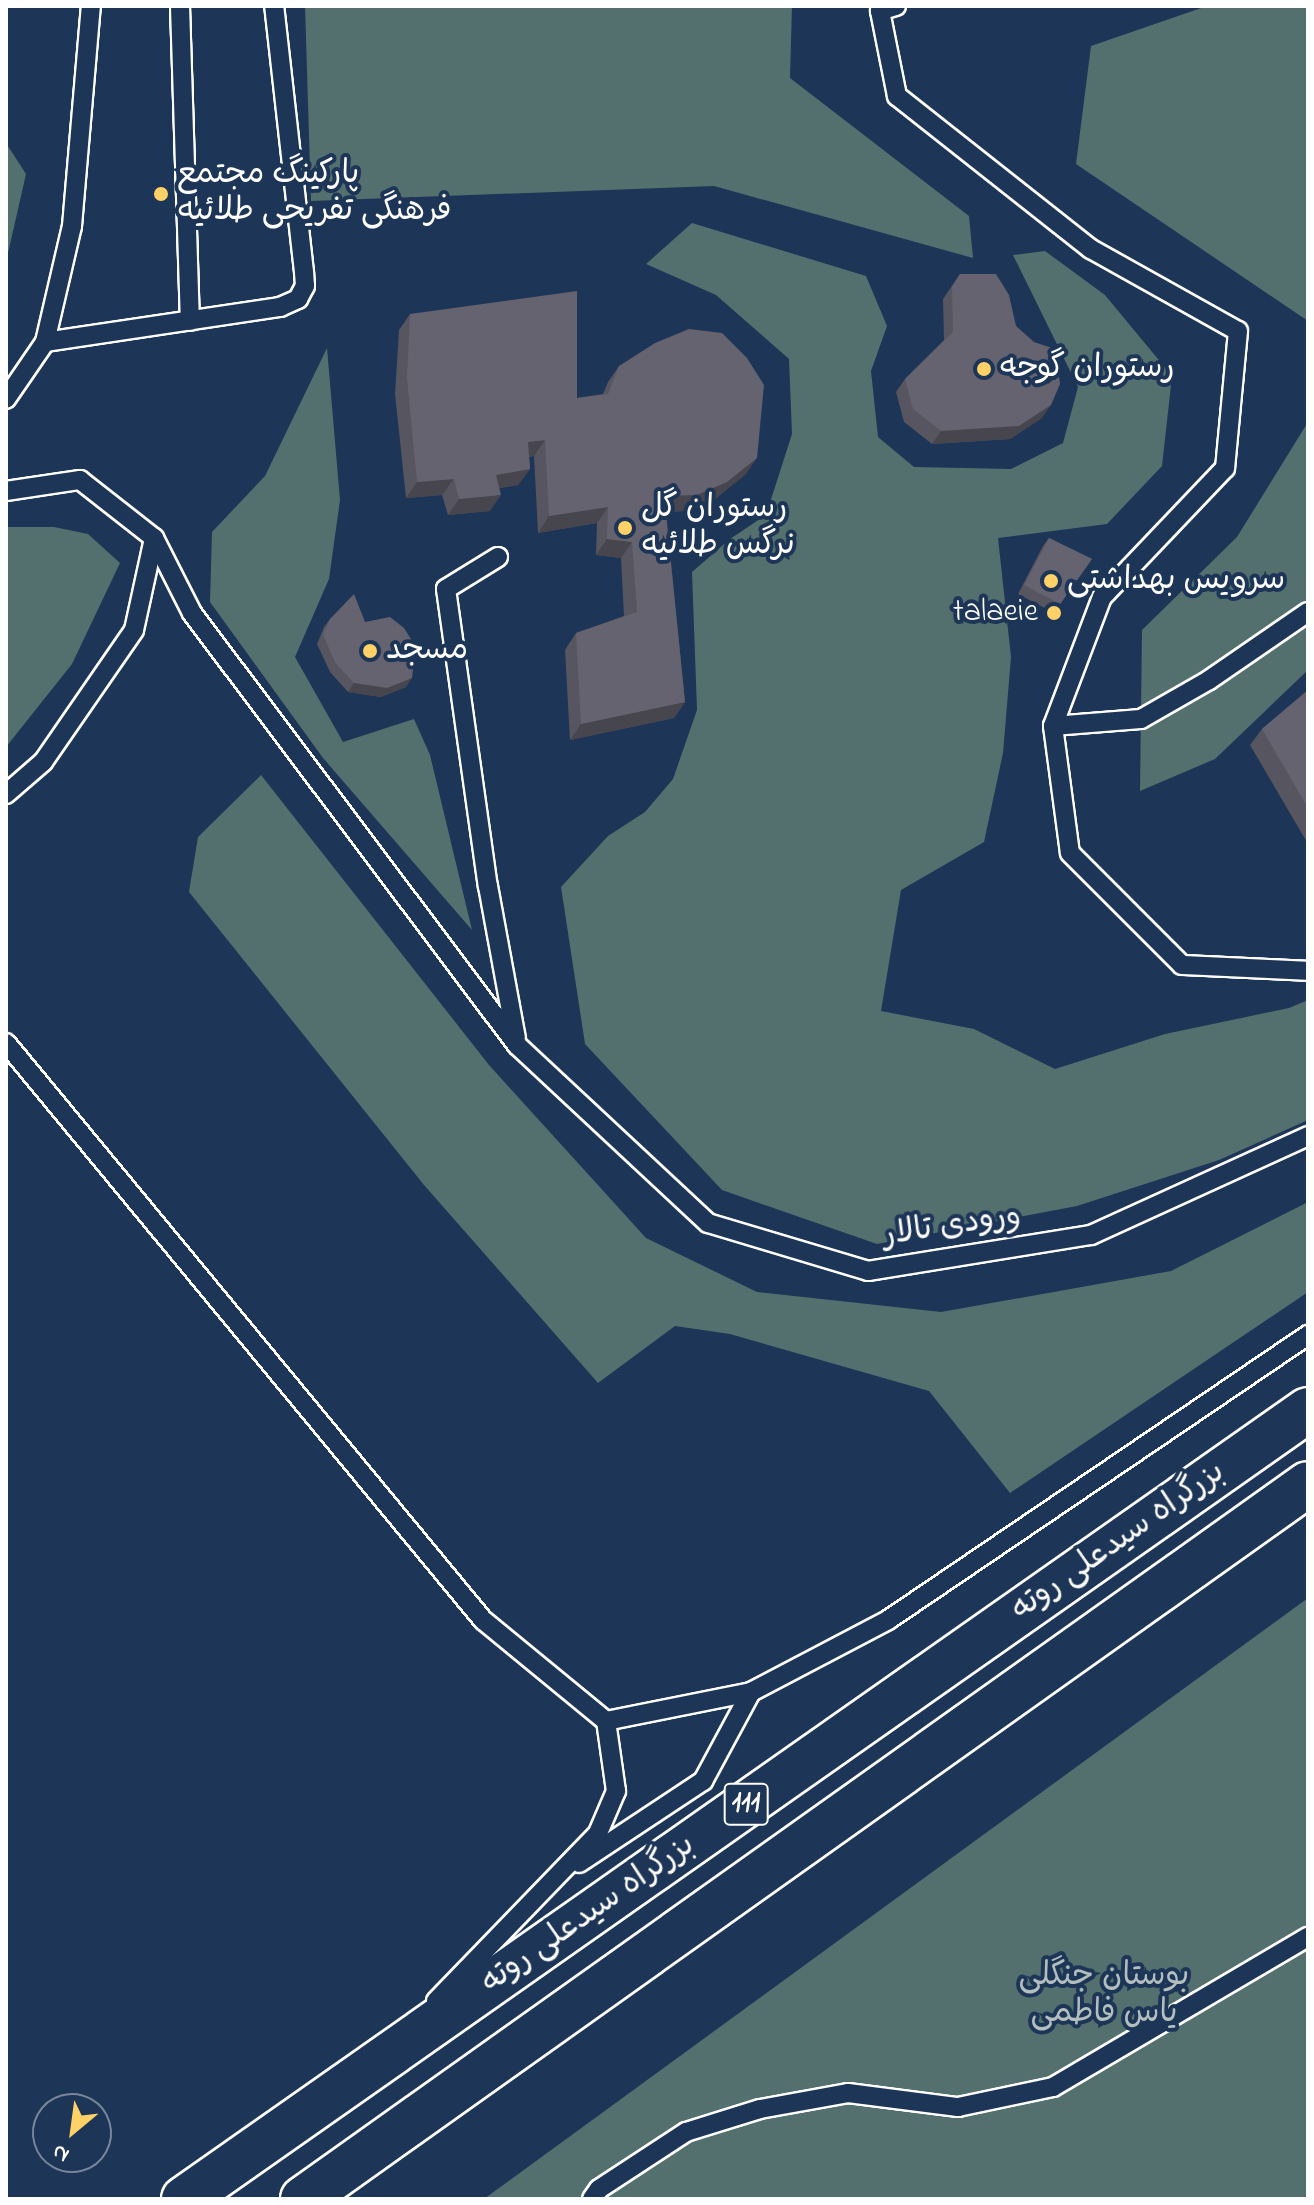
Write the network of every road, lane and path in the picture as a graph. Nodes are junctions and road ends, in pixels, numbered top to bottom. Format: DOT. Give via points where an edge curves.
graph roads {
  1 [pos="91,6"];
  2 [pos="180,6"];
  3 [pos="274,6"];
  4 [pos="896,6"];
  5 [pos="190,321"];
  6 [pos="45,342"];
  7 [pos="6,399"];
  8 [pos="6,491"];
  9 [pos="154,538"];
  10 [pos="498,557"];
  11 [pos="1308,612"];
  12 [pos="1053,726"];
  13 [pos="6,794"];
  14 [pos="1308,971"];
  15 [pos="6,1043"];
  16 [pos="517,1045"];
  17 [pos="1308,1136"];
  18 [pos="1308,1335"];
  19 [pos="1308,1410"];
  20 [pos="1308,1484"];
  21 [pos="751,1692"];
  22 [pos="606,1721"];
  23 [pos="551,1882"];
  24 [pos="1308,1937"];
  25 [pos="370,2068"];
  26 [pos="184,2199"];
  27 [pos="303,2199"];
  28 [pos="592,2199"];
  1 -- 6 [label="lane" via="72,226"];
  2 -- 5 [label="lane"];
  3 -- 5 [label="lane" via="305,286 298,299 280,307"];
  4 -- 12 [label="lane" via="880,11 897,96 1091,249 1238,331 1225,468 1102,597"];
  5 -- 6 [label="lane"];
  6 -- 7 [label="lane"];
  8 -- 9 [label="lane" via="80,480"];
  9 -- 13 [label="lane" via="134,630 43,762"];
  9 -- 16 [label="lane, ورودی تالار" via="192,613"];
  10 -- 16 [label="lane" via="446,589 488,886"];
  11 -- 12 [label="lane" via="1141,719"];
  12 -- 14 [label="lane" via="1070,853 1182,965"];
  15 -- 22 [label="lane" via="483,1620"];
  16 -- 17 [label="lane, ورودی تالار" via="708,1223 868,1271 1091,1235"];
  18 -- 21 [label="lane" via="888,1620"];
  19 -- 25 [label="highway, بزرگراه سیدعلی روته / 111"];
  20 -- 27 [label="highway, بزرگراه سیدعلی روته / 111"];
  21 -- 22 [label="lane"];
  21 -- 23 [label="lane" via="703,1781"];
  22 -- 23 [label="lane" via="616,1791 598,1833"];
  23 -- 25 [label="lane"];
  24 -- 28 [label="lane" via="1053,2087 958,2107 848,2093 760,2109 686,2132 599,2189"];
  25 -- 26 [label="highway, بزرگراه سیدعلی روته / 111"];
}
